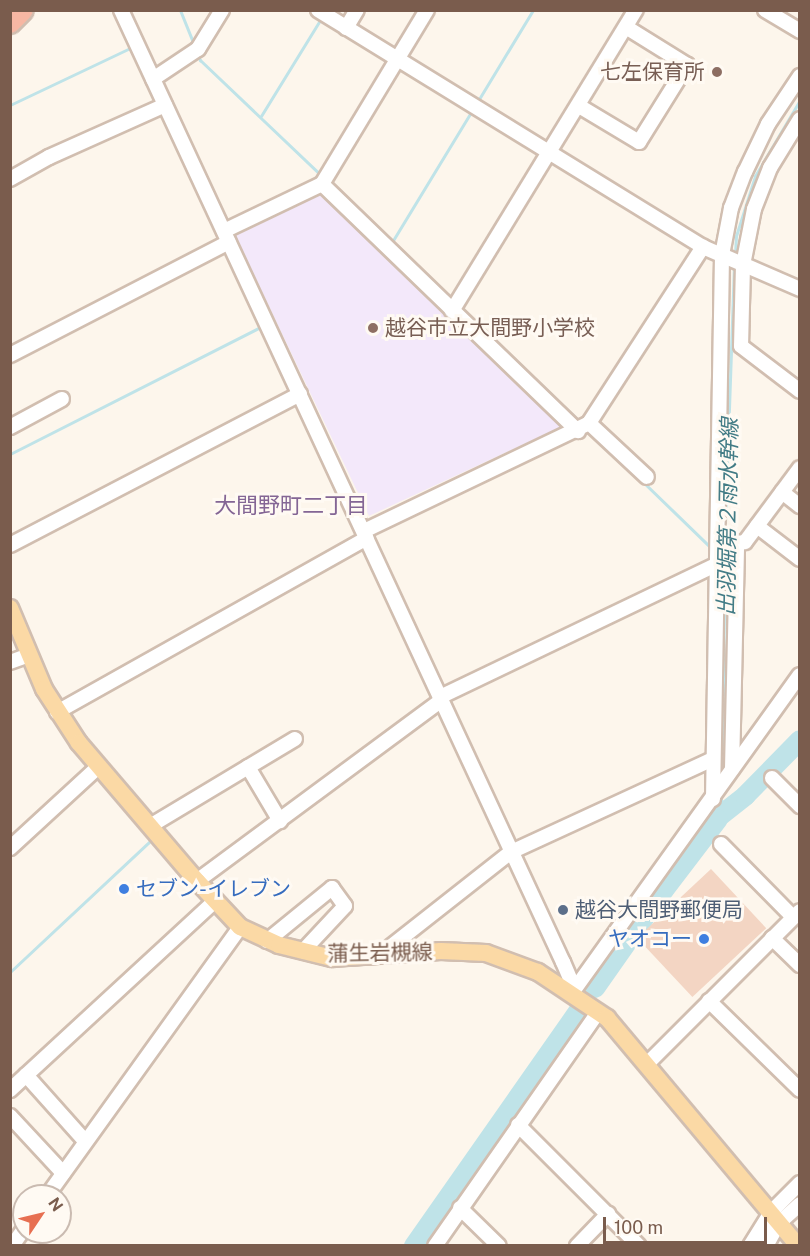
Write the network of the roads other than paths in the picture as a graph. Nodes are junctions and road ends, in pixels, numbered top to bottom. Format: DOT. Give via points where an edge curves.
graph roads {
  1 [pos="23,10"];
  2 [pos="122,10"];
  3 [pos="222,10"];
  4 [pos="318,10"];
  5 [pos="357,10"];
  6 [pos="427,10"];
  7 [pos="636,10"];
  8 [pos="765,10"];
  9 [pos="10,23"];
  10 [pos="627,27"];
  11 [pos="346,28"];
  12 [pos="800,31"];
  13 [pos="397,59"];
  14 [pos="800,76"];
  15 [pos="153,79"];
  16 [pos="165,105"];
  17 [pos="579,106"];
  18 [pos="798,125"];
  19 [pos="550,155"];
  20 [pos="10,179"];
  21 [pos="322,184"];
  22 [pos="226,237"];
  23 [pos="703,247"];
  24 [pos="722,255"];
  25 [pos="743,265"];
  26 [pos="800,289"];
  27 [pos="452,311"];
  28 [pos="10,355"];
  29 [pos="800,391"];
  30 [pos="300,394"];
  31 [pos="62,399"];
  32 [pos="10,427"];
  33 [pos="584,427"];
  34 [pos="800,468"];
  35 [pos="646,477"];
  36 [pos="782,492"];
  37 [pos="800,506"];
  38 [pos="757,526"];
  39 [pos="366,535"];
  40 [pos="10,545"];
  41 [pos="800,559"];
  42 [pos="716,565"];
  43 [pos="10,608"];
  44 [pos="29,656"];
  45 [pos="10,662"];
  46 [pos="800,675"];
  47 [pos="441,699"];
  48 [pos="57,712"];
  49 [pos="295,739"];
  50 [pos="713,759"];
  51 [pos="98,767"];
  52 [pos="248,767"];
  53 [pos="732,770"];
  54 [pos="772,778"];
  55 [pos="713,799"];
  56 [pos="800,806"];
  57 [pos="280,821"];
  58 [pos="150,826"];
  59 [pos="721,844"];
  60 [pos="10,848"];
  61 [pos="511,852"];
  62 [pos="197,881"];
  63 [pos="215,901"];
  64 [pos="796,914"];
  65 [pos="240,927"];
  66 [pos="772,938"];
  67 [pos="267,941"];
  68 [pos="303,951"];
  69 [pos="380,955"];
  70 [pos="800,965"];
  71 [pos="571,992"];
  72 [pos="709,1001"];
  73 [pos="598,1012"];
  74 [pos="647,1064"];
  75 [pos="26,1075"];
  76 [pos="10,1090"];
  77 [pos="800,1090"];
  78 [pos="10,1116"];
  79 [pos="518,1125"];
  80 [pos="85,1141"];
  81 [pos="63,1173"];
  82 [pos="800,1183"];
  83 [pos="55,1184"];
  84 [pos="800,1204"];
  85 [pos="460,1208"];
  86 [pos="608,1214"];
  87 [pos="775,1218"];
  88 [pos="435,1245"];
  89 [pos="499,1245"];
  90 [pos="577,1245"];
  91 [pos="639,1245"];
  92 [pos="750,1245"];
  93 [pos="766,1245"];
  94 [pos="798,1245"];
  1 -- 9 [label="highway"];
  2 -- 15 [label="street"];
  3 -- 15 [label="street" via="198,49"];
  4 -- 11 [label="street"];
  5 -- 11 [label="street"];
  6 -- 13 [label="street"];
  7 -- 10 [label="street"];
  8 -- 12 [label="street"];
  10 -- 17 [label="street"];
  10 -- 17 [label="street" via="687,65 639,142"];
  11 -- 13 [label="street"];
  13 -- 19 [label="street"];
  13 -- 21 [label="street"];
  14 -- 24 [label="street" via="768,124 745,172 731,208"];
  15 -- 16 [label="street"];
  16 -- 20 [label="street" via="49,157"];
  16 -- 22 [label="street"];
  17 -- 19 [label="street"];
  18 -- 25 [label="street" via="770,168 761,190"];
  19 -- 23 [label="street"];
  19 -- 27 [label="street"];
  21 -- 22 [label="street"];
  21 -- 27 [label="street"];
  22 -- 28 [label="street"];
  22 -- 30 [label="street"];
  23 -- 24 [label="street"];
  23 -- 33 [label="street"];
  24 -- 25 [label="street"];
  24 -- 42 [label="street"];
  25 -- 26 [label="street"];
  25 -- 29 [label="street" via="741,346"];
  27 -- 33 [label="street"];
  30 -- 39 [label="street"];
  30 -- 40 [label="street"];
  31 -- 32 [label="street"];
  33 -- 35 [label="street"];
  33 -- 39 [label="street"];
  34 -- 36 [label="street"];
  36 -- 37 [label="street"];
  36 -- 38 [label="street"];
  38 -- 41 [label="street"];
  38 -- 53 [label="street" via="745,542 737,543"];
  39 -- 47 [label="street"];
  39 -- 48 [label="street"];
  42 -- 47 [label="street"];
  42 -- 50 [label="street"];
  43 -- 44 [label="main road, 蒲生岩槻線"];
  44 -- 45 [label="street"];
  44 -- 48 [label="main road, 蒲生岩槻線"];
  46 -- 53 [label="street"];
  47 -- 57 [label="street"];
  47 -- 61 [label="street"];
  48 -- 51 [label="main road, 蒲生岩槻線"];
  49 -- 52 [label="street"];
  50 -- 55 [label="street"];
  50 -- 61 [label="street"];
  51 -- 58 [label="main road, 蒲生岩槻線"];
  51 -- 60 [label="street"];
  52 -- 57 [label="street"];
  52 -- 58 [label="street"];
  53 -- 55 [label="street"];
  54 -- 56 [label="street"];
  55 -- 71 [label="street"];
  57 -- 62 [label="street"];
  58 -- 62 [label="main road, 蒲生岩槻線"];
  59 -- 64 [label="street"];
  61 -- 69 [label="street"];
  61 -- 71 [label="street" via="571,981"];
  62 -- 63 [label="main road, 蒲生岩槻線"];
  63 -- 65 [label="main road, 蒲生岩槻線"];
  63 -- 75 [label="street"];
  64 -- 66 [label="street"];
  65 -- 67 [label="main road, 蒲生岩槻線"];
  65 -- 80 [label="street"];
  66 -- 70 [label="street"];
  66 -- 72 [label="street"];
  67 -- 68 [label="main road, 蒲生岩槻線"];
  67 -- 68 [label="street" via="332,888 345,906"];
  68 -- 69 [label="main road, 蒲生岩槻線" via="332,958"];
  69 -- 71 [label="main road, 蒲生岩槻線" via="486,953 538,972"];
  71 -- 73 [label="main road, 蒲生岩槻線"];
  72 -- 74 [label="street"];
  72 -- 77 [label="street"];
  73 -- 74 [label="main road, 蒲生岩槻線"];
  73 -- 79 [label="street"];
  74 -- 87 [label="main road, 蒲生岩槻線"];
  75 -- 76 [label="street"];
  75 -- 80 [label="street"];
  78 -- 81 [label="street"];
  79 -- 85 [label="street"];
  79 -- 86 [label="street"];
  80 -- 81 [label="street"];
  81 -- 83 [label="street"];
  82 -- 87 [label="street"];
  84 -- 87 [label="street"];
  85 -- 88 [label="street"];
  85 -- 89 [label="street"];
  86 -- 90 [label="street"];
  86 -- 91 [label="street"];
  87 -- 92 [label="street"];
  87 -- 93 [label="street"];
  87 -- 94 [label="main road, 蒲生岩槻線"];
}
